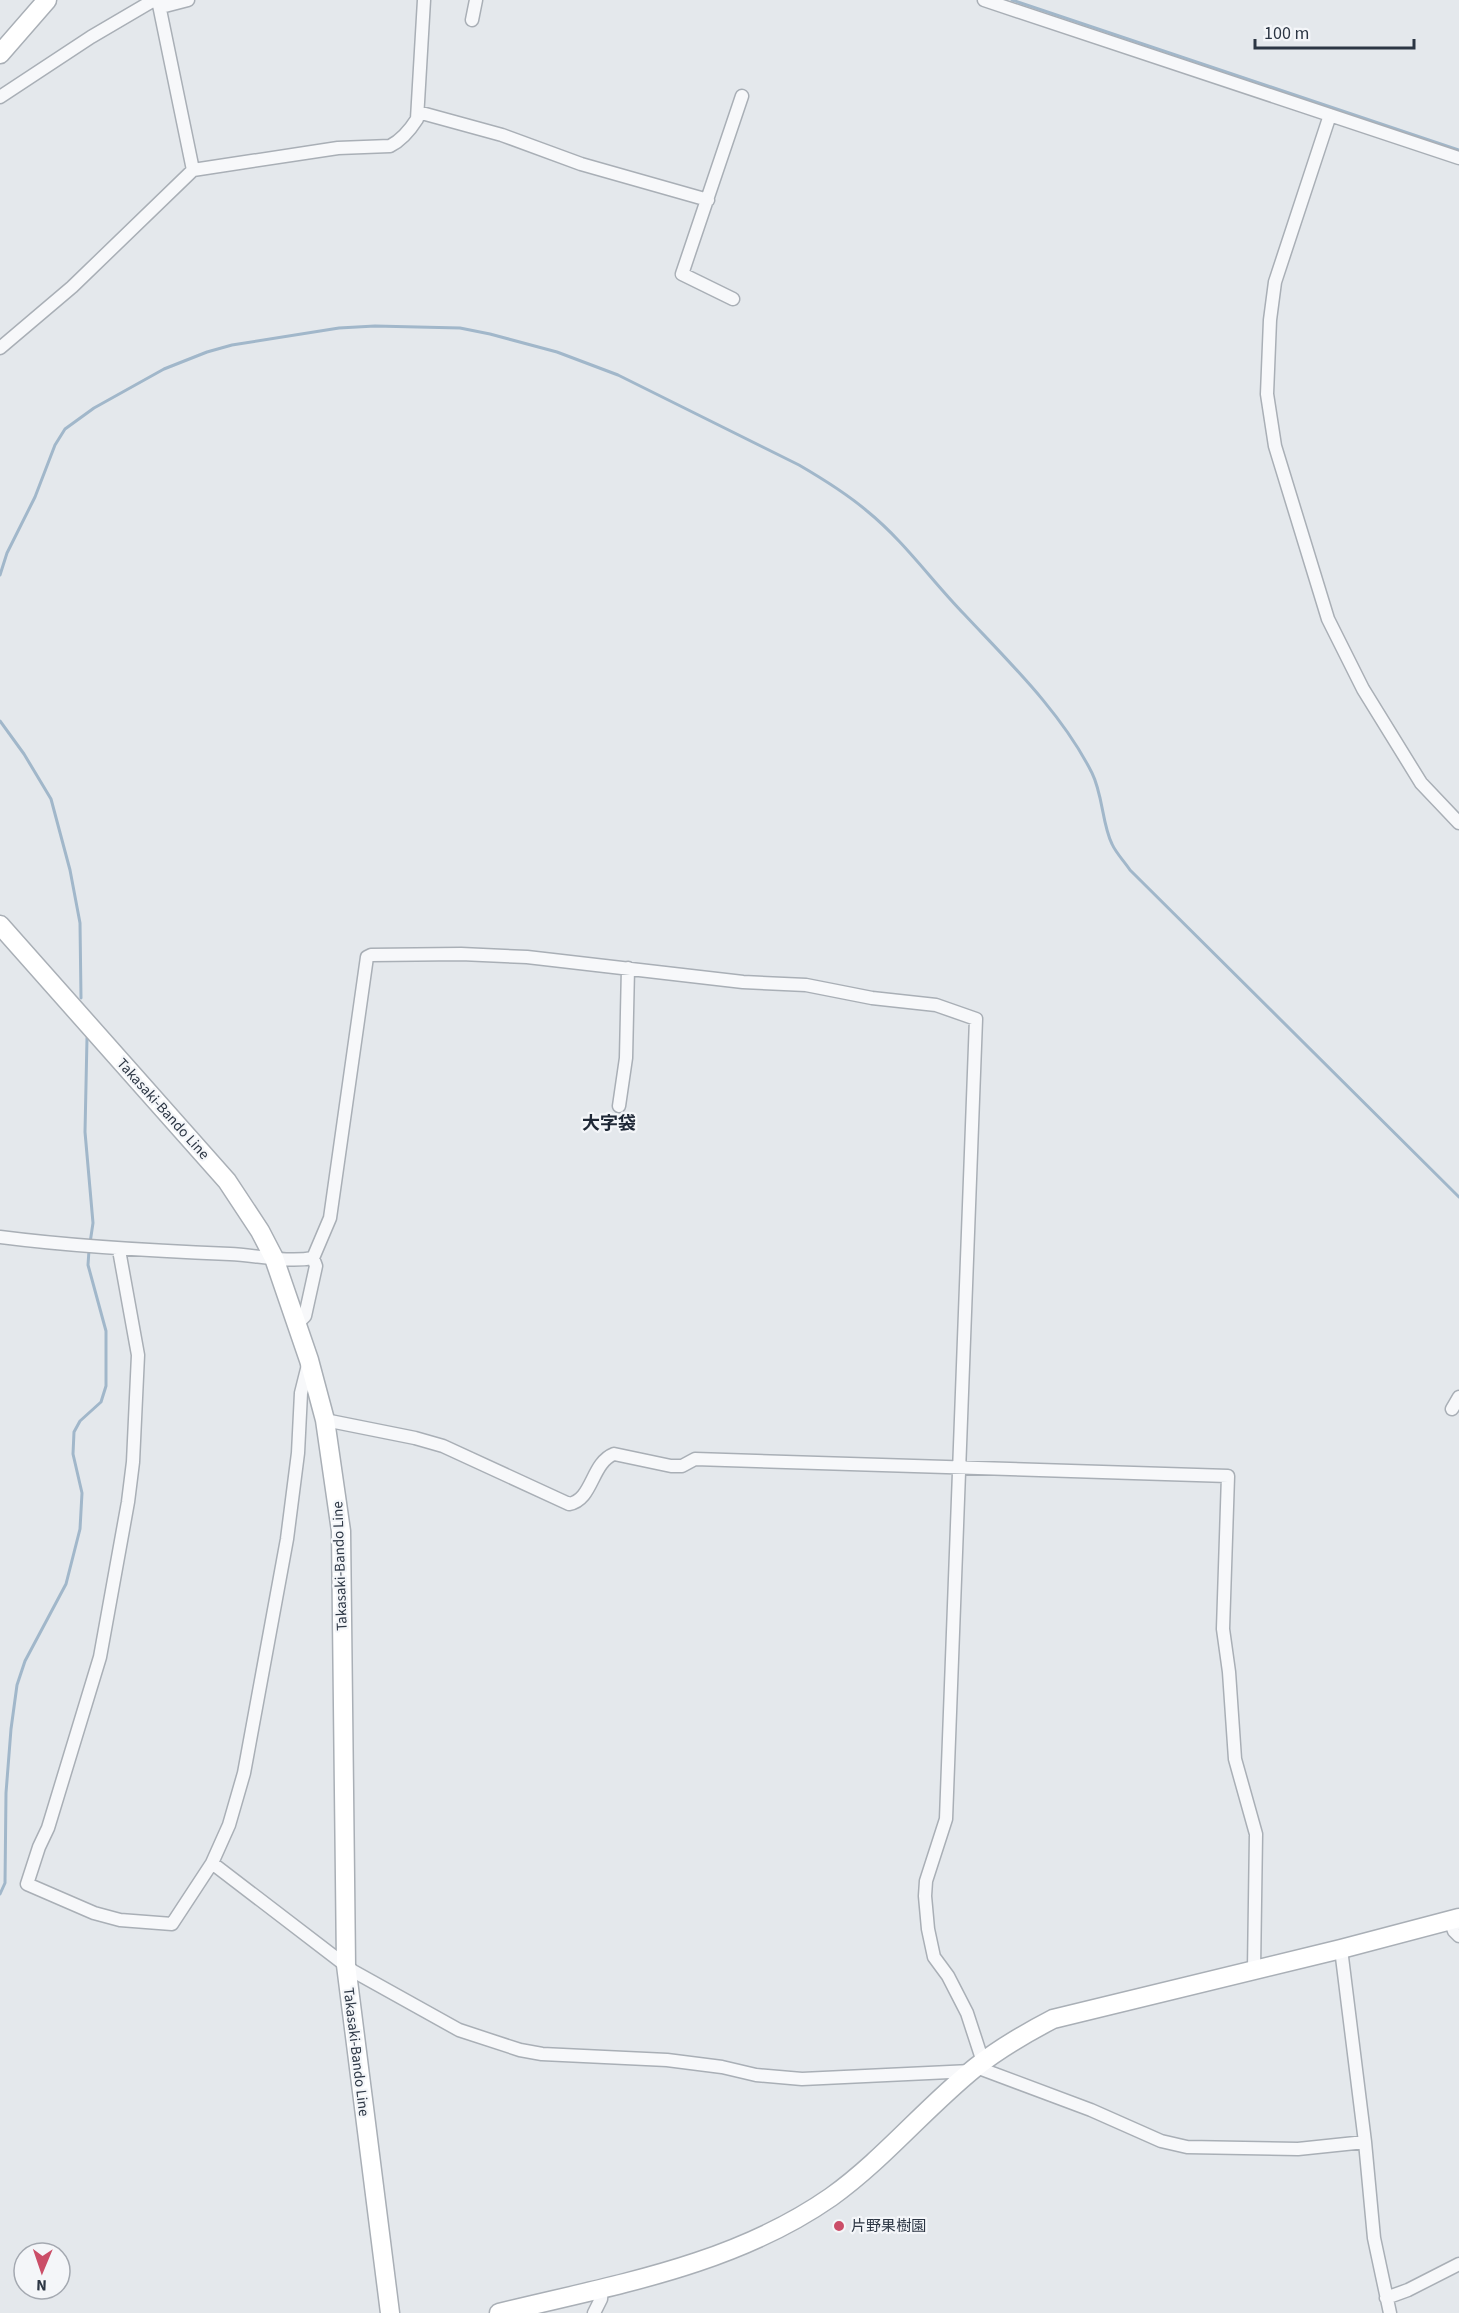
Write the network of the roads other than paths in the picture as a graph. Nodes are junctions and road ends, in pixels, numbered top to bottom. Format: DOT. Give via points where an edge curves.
graph roads {
  1 [pos="47,0"];
  2 [pos="188,0"];
  3 [pos="424,0"];
  4 [pos="476,0"];
  5 [pos="984,0"];
  6 [pos="158,2"];
  7 [pos="472,20"];
  8 [pos="0,54"];
  9 [pos="742,96"];
  10 [pos="0,97"];
  11 [pos="418,112"];
  12 [pos="1330,115"];
  13 [pos="1459,158"];
  14 [pos="194,170"];
  15 [pos="708,200"];
  16 [pos="733,299"];
  17 [pos="0,348"];
  18 [pos="1459,823"];
  19 [pos="0,925"];
  20 [pos="628,968"];
  21 [pos="619,1106"];
  22 [pos="0,1236"];
  23 [pos="119,1250"];
  24 [pos="274,1258"];
  25 [pos="313,1258"];
  26 [pos="298,1323"];
  27 [pos="309,1360"];
  28 [pos="1459,1397"];
  29 [pos="1452,1409"];
  30 [pos="325,1420"];
  31 [pos="959,1467"];
  32 [pos="212,1863"];
  33 [pos="1454,1919"];
  34 [pos="1459,1936"];
  35 [pos="1341,1949"];
  36 [pos="346,1965"];
  37 [pos="1254,1969"];
  38 [pos="977,2067"];
  39 [pos="1365,2142"];
  40 [pos="1459,2264"];
  41 [pos="602,2288"];
  42 [pos="1386,2298"];
  43 [pos="543,2308"];
  44 [pos="390,2313"];
  45 [pos="499,2313"];
  46 [pos="594,2313"];
  47 [pos="1389,2313"];
  1 -- 8 [label="main road"];
  2 -- 6 [label="street"];
  3 -- 11 [label="street"];
  4 -- 7 [label="street"];
  5 -- 12 [label="street"];
  6 -- 10 [label="street" via="91,37"];
  6 -- 14 [label="street"];
  9 -- 15 [label="street"];
  11 -- 14 [label="street" via="412,128 390,146 338,148"];
  11 -- 15 [label="street"];
  12 -- 13 [label="street"];
  12 -- 18 [label="street" via="1275,282 1267,393 1275,446 1328,619 1363,689 1421,783"];
  14 -- 17 [label="street"];
  15 -- 16 [label="street" via="682,274"];
  19 -- 24 [label="main road, Takasaki-Bando Line" via="226,1181"];
  20 -- 21 [label="street" via="626,1058"];
  20 -- 25 [label="street" via="461,954 367,957 330,1218"];
  20 -- 31 [label="street" via="743,982 806,985 936,1005 976,1019"];
  22 -- 23 [label="street"];
  23 -- 24 [label="street"];
  23 -- 32 [label="street" via="138,1355 128,1502 100,1657 27,1884 94,1913 120,1920 172,1924"];
  24 -- 25 [label="street"];
  24 -- 26 [label="main road, Takasaki-Bando Line"];
  25 -- 26 [label="street" via="316,1266 305,1316"];
  26 -- 27 [label="main road, Takasaki-Bando Line"];
  27 -- 30 [label="main road, Takasaki-Bando Line"];
  27 -- 32 [label="street" via="301,1393 287,1539 265,1667 244,1773 229,1825"];
  28 -- 29 [label="street"];
  30 -- 31 [label="street" via="443,1446 569,1504 581,1499 600,1465 614,1454 671,1466 682,1466 695,1459"];
  30 -- 36 [label="main road, Takasaki-Bando Line" via="342,1561"];
  31 -- 37 [label="street" via="1227,1476 1223,1629 1235,1759 1256,1834"];
  31 -- 38 [label="street" via="946,1820 929,1868 925,1896 934,1957 967,2013"];
  32 -- 36 [label="street"];
  33 -- 34 [label="street" via="1454,1931"];
  33 -- 35 [label="main road"];
  35 -- 37 [label="main road"];
  35 -- 39 [label="street"];
  36 -- 38 [label="street" via="459,2030 542,2054 667,2060 802,2079"];
  36 -- 44 [label="main road, Takasaki-Bando Line"];
  37 -- 38 [label="main road" via="1053,2019"];
  38 -- 39 [label="street" via="1161,2141 1187,2147 1298,2149"];
  38 -- 41 [label="main road" via="847,2184 806,2213 720,2255"];
  39 -- 42 [label="street" via="1374,2238"];
  40 -- 42 [label="street"];
  41 -- 43 [label="main road"];
  41 -- 46 [label="street"];
  42 -- 47 [label="street"];
  43 -- 45 [label="main road"];
}
